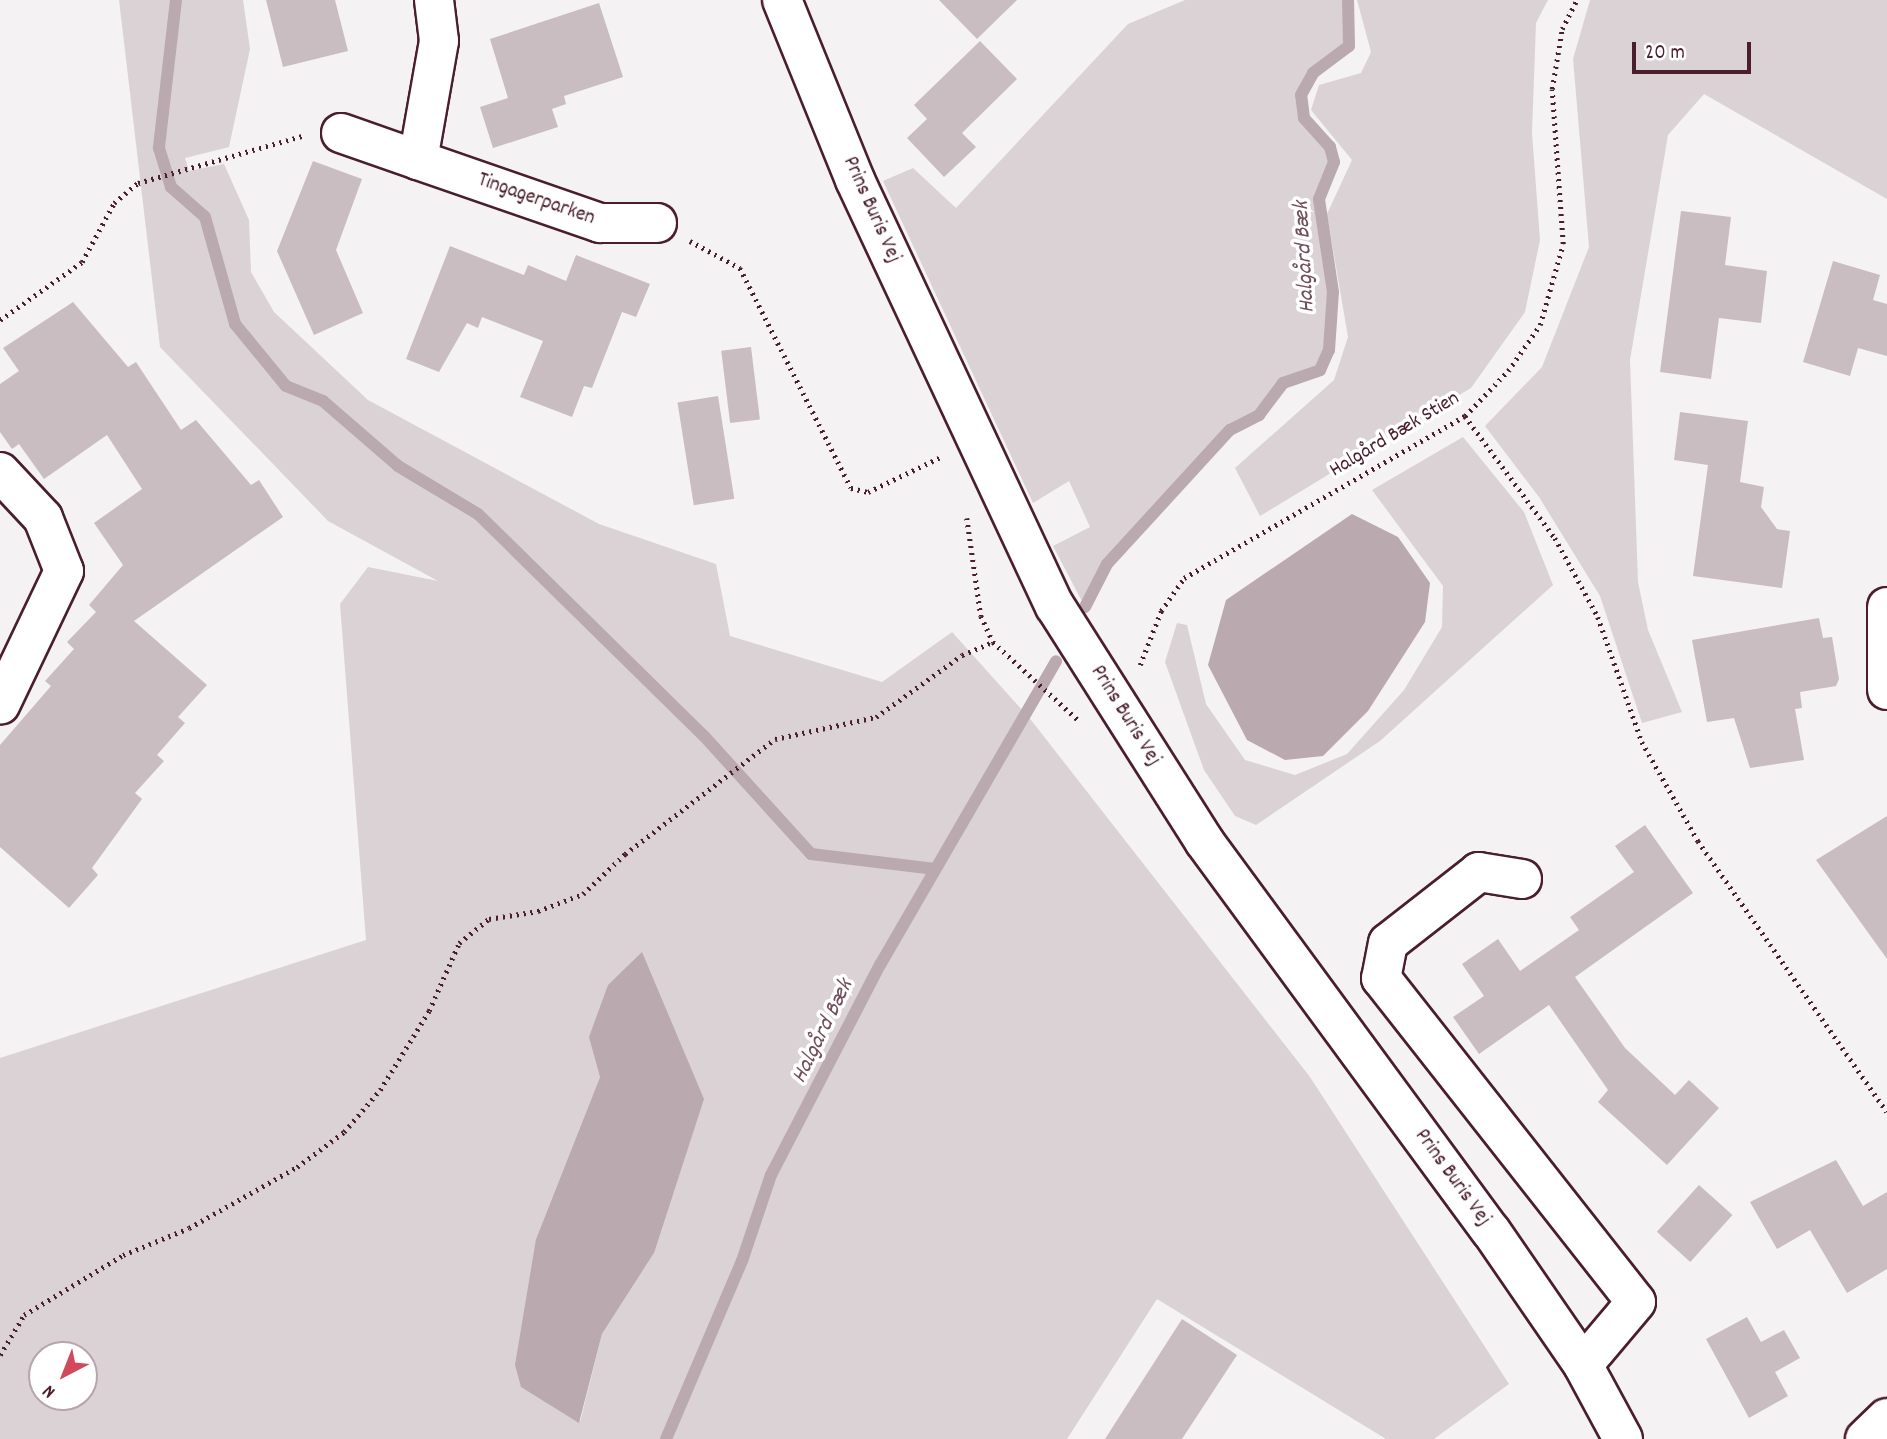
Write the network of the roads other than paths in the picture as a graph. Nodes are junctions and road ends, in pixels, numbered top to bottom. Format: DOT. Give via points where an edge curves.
graph roads {
  1 [pos="434,0"];
  2 [pos="782,0"];
  3 [pos="341,133"];
  4 [pos="418,160"];
  5 [pos="657,223"];
  6 [pos="0,472"];
  7 [pos="1887,607"];
  8 [pos="1887,690"];
  9 [pos="0,705"];
  10 [pos="1522,879"];
  11 [pos="1583,1365"];
  12 [pos="1623,1439"];
  1 -- 4 [label="street" via="439,41"];
  2 -- 11 [label="street, Prins Buris Vej" via="855,180 1055,606 1204,841"];
  3 -- 4 [label="street, Tingagerparken"];
  4 -- 5 [label="street, Tingagerparken" via="600,223"];
  6 -- 9 [label="street" via="43,518 64,571"];
  7 -- 8 [label="street"];
  10 -- 11 [label="street" via="1479,872 1388,943 1381,978 1636,1302"];
  11 -- 12 [label="street, Prins Buris Vej"];
}
